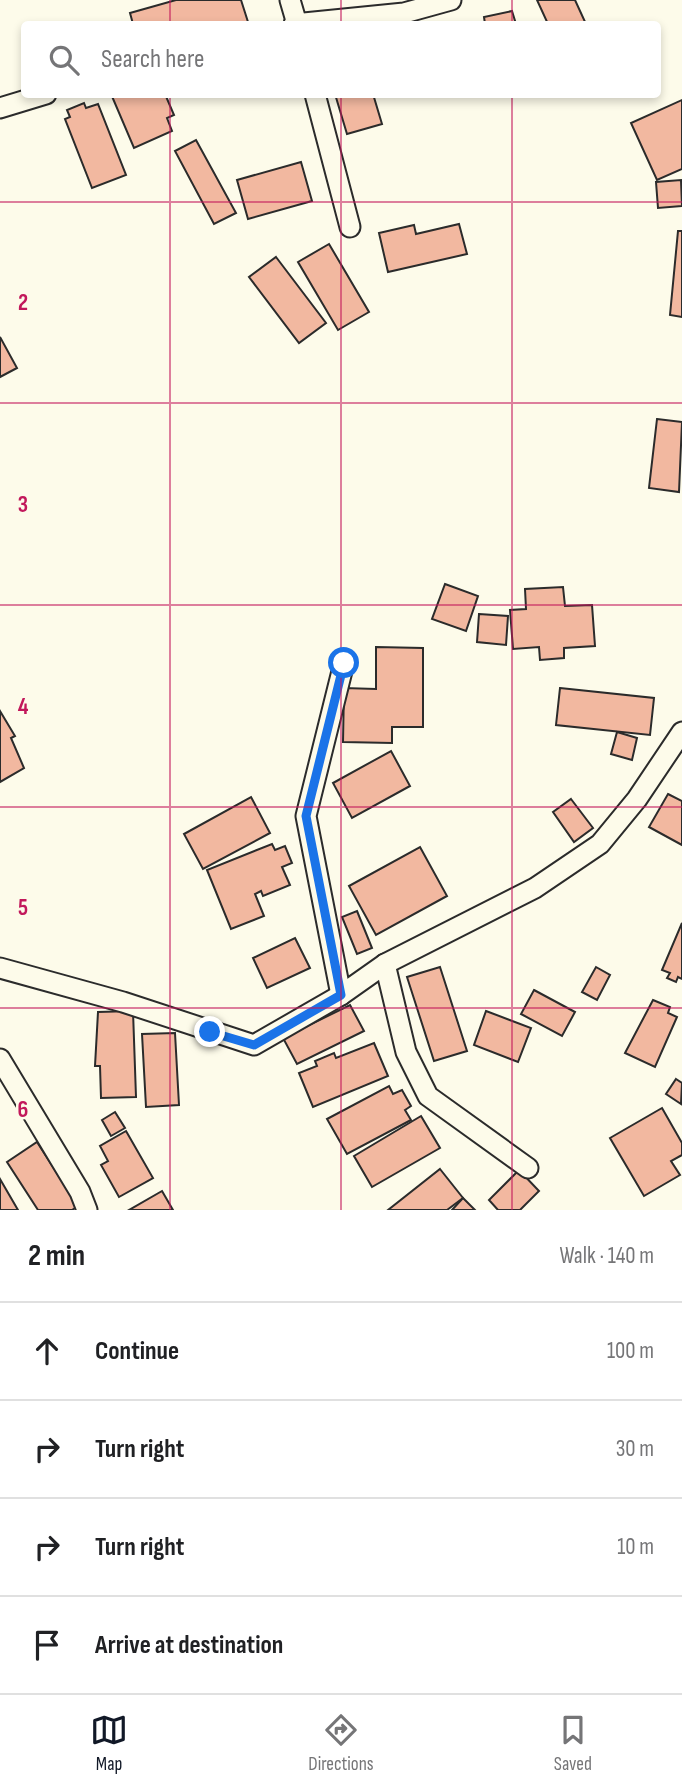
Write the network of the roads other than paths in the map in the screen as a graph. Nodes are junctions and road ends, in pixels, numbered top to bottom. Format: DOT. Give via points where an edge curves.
graph roads {
  1 [pos="290,0"];
  2 [pos="451,0"];
  3 [pos="295,21"];
  4 [pos="325,21"];
  5 [pos="33,98"];
  6 [pos="316,98"];
  7 [pos="0,108"];
  8 [pos="350,227"];
  9 [pos="344,663"];
  10 [pos="682,732"];
  11 [pos="385,964"];
  12 [pos="0,968"];
  13 [pos="341,995"];
  14 [pos="0,1059"];
  15 [pos="528,1168"];
  16 [pos="87,1210"];
  1 -- 3 [label="street"];
  2 -- 4 [label="street" via="404,13"];
  5 -- 7 [label="street"];
  6 -- 8 [label="street"];
  9 -- 13 [label="street" via="306,816"];
  10 -- 11 [label="street" via="600,844 535,888"];
  11 -- 13 [label="street"];
  11 -- 15 [label="street" via="406,1052 428,1096"];
  12 -- 13 [label="street" via="254,1045"];
  14 -- 16 [label="street"];
}
